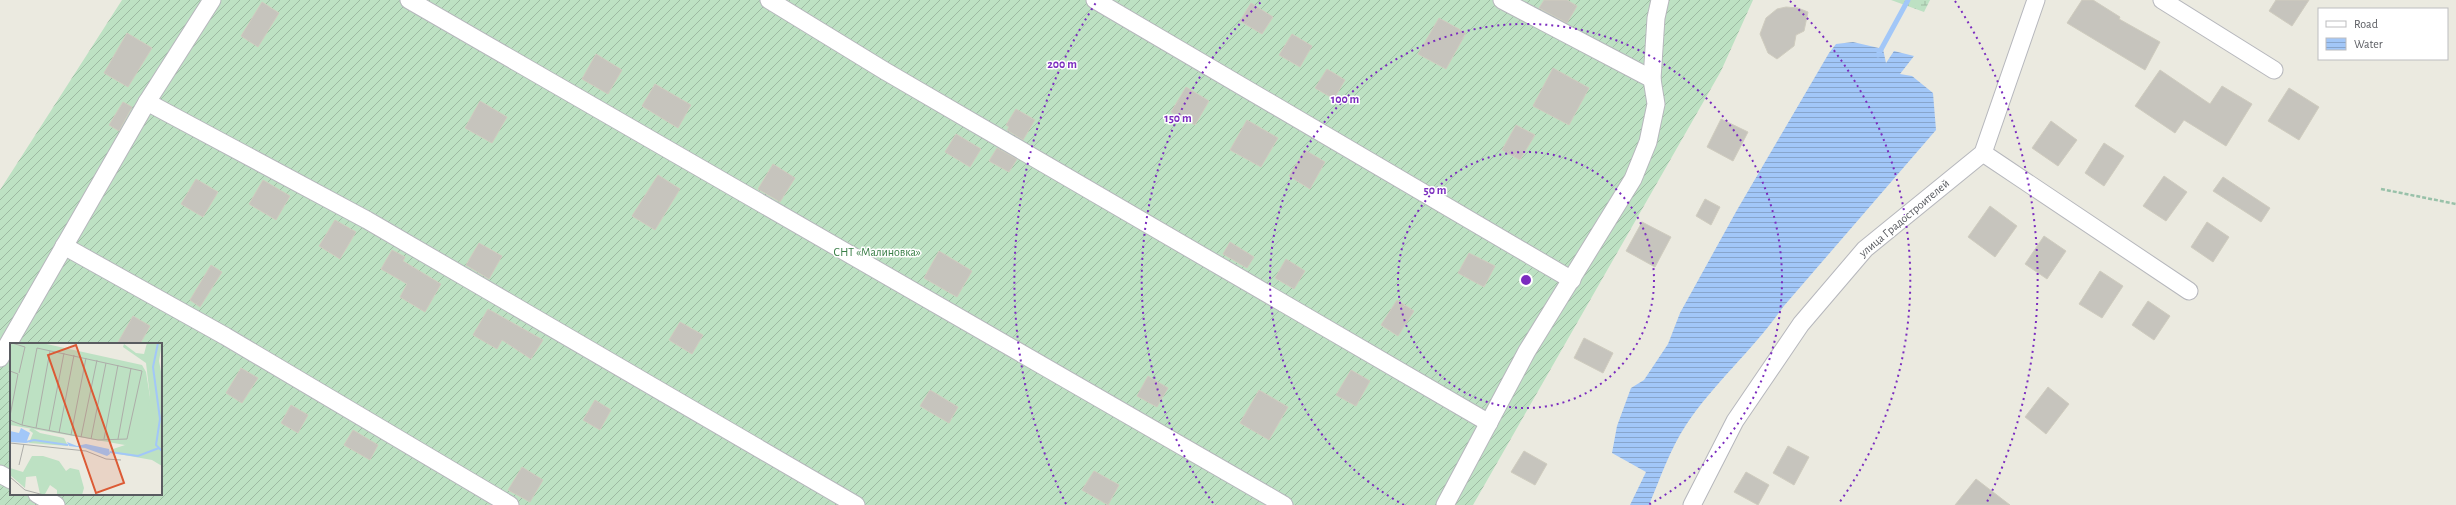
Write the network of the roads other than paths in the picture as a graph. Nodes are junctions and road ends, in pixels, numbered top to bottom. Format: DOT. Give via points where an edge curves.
graph roads {
  1 [pos="212,0"];
  2 [pos="409,0"];
  3 [pos="769,0"];
  4 [pos="1095,0"];
  5 [pos="1502,0"];
  6 [pos="1660,0"];
  7 [pos="2036,0"];
  8 [pos="2162,0"];
  9 [pos="2274,70"];
  10 [pos="1652,79"];
  11 [pos="147,102"];
  12 [pos="1983,153"];
  13 [pos="64,246"];
  14 [pos="1572,280"];
  15 [pos="2189,291"];
  16 [pos="0,358"];
  17 [pos="1489,423"];
  18 [pos="0,474"];
  19 [pos="10,479"];
  20 [pos="39,495"];
  21 [pos="56,505"];
  22 [pos="510,505"];
  23 [pos="856,505"];
  24 [pos="1284,505"];
  25 [pos="1445,505"];
  26 [pos="1692,505"];
  1 -- 11 [label="street"];
  2 -- 24 [label="street"];
  3 -- 17 [label="street" via="885,72"];
  4 -- 14 [label="street"];
  5 -- 10 [label="street"];
  6 -- 10 [label="street" via="1656,18"];
  7 -- 12 [label="street"];
  8 -- 9 [label="street"];
  10 -- 14 [label="street" via="1656,104 1648,142 1633,179"];
  11 -- 13 [label="street"];
  11 -- 23 [label="street" via="367,220"];
  12 -- 15 [label="street"];
  12 -- 26 [label="street, улица Градостроителей" via="1865,249 1801,324 1735,421"];
  13 -- 16 [label="street"];
  13 -- 22 [label="street" via="225,336"];
  14 -- 17 [label="street" via="1527,351"];
  17 -- 25 [label="street"];
  18 -- 19 [label="street"];
  20 -- 21 [label="street"];
}
